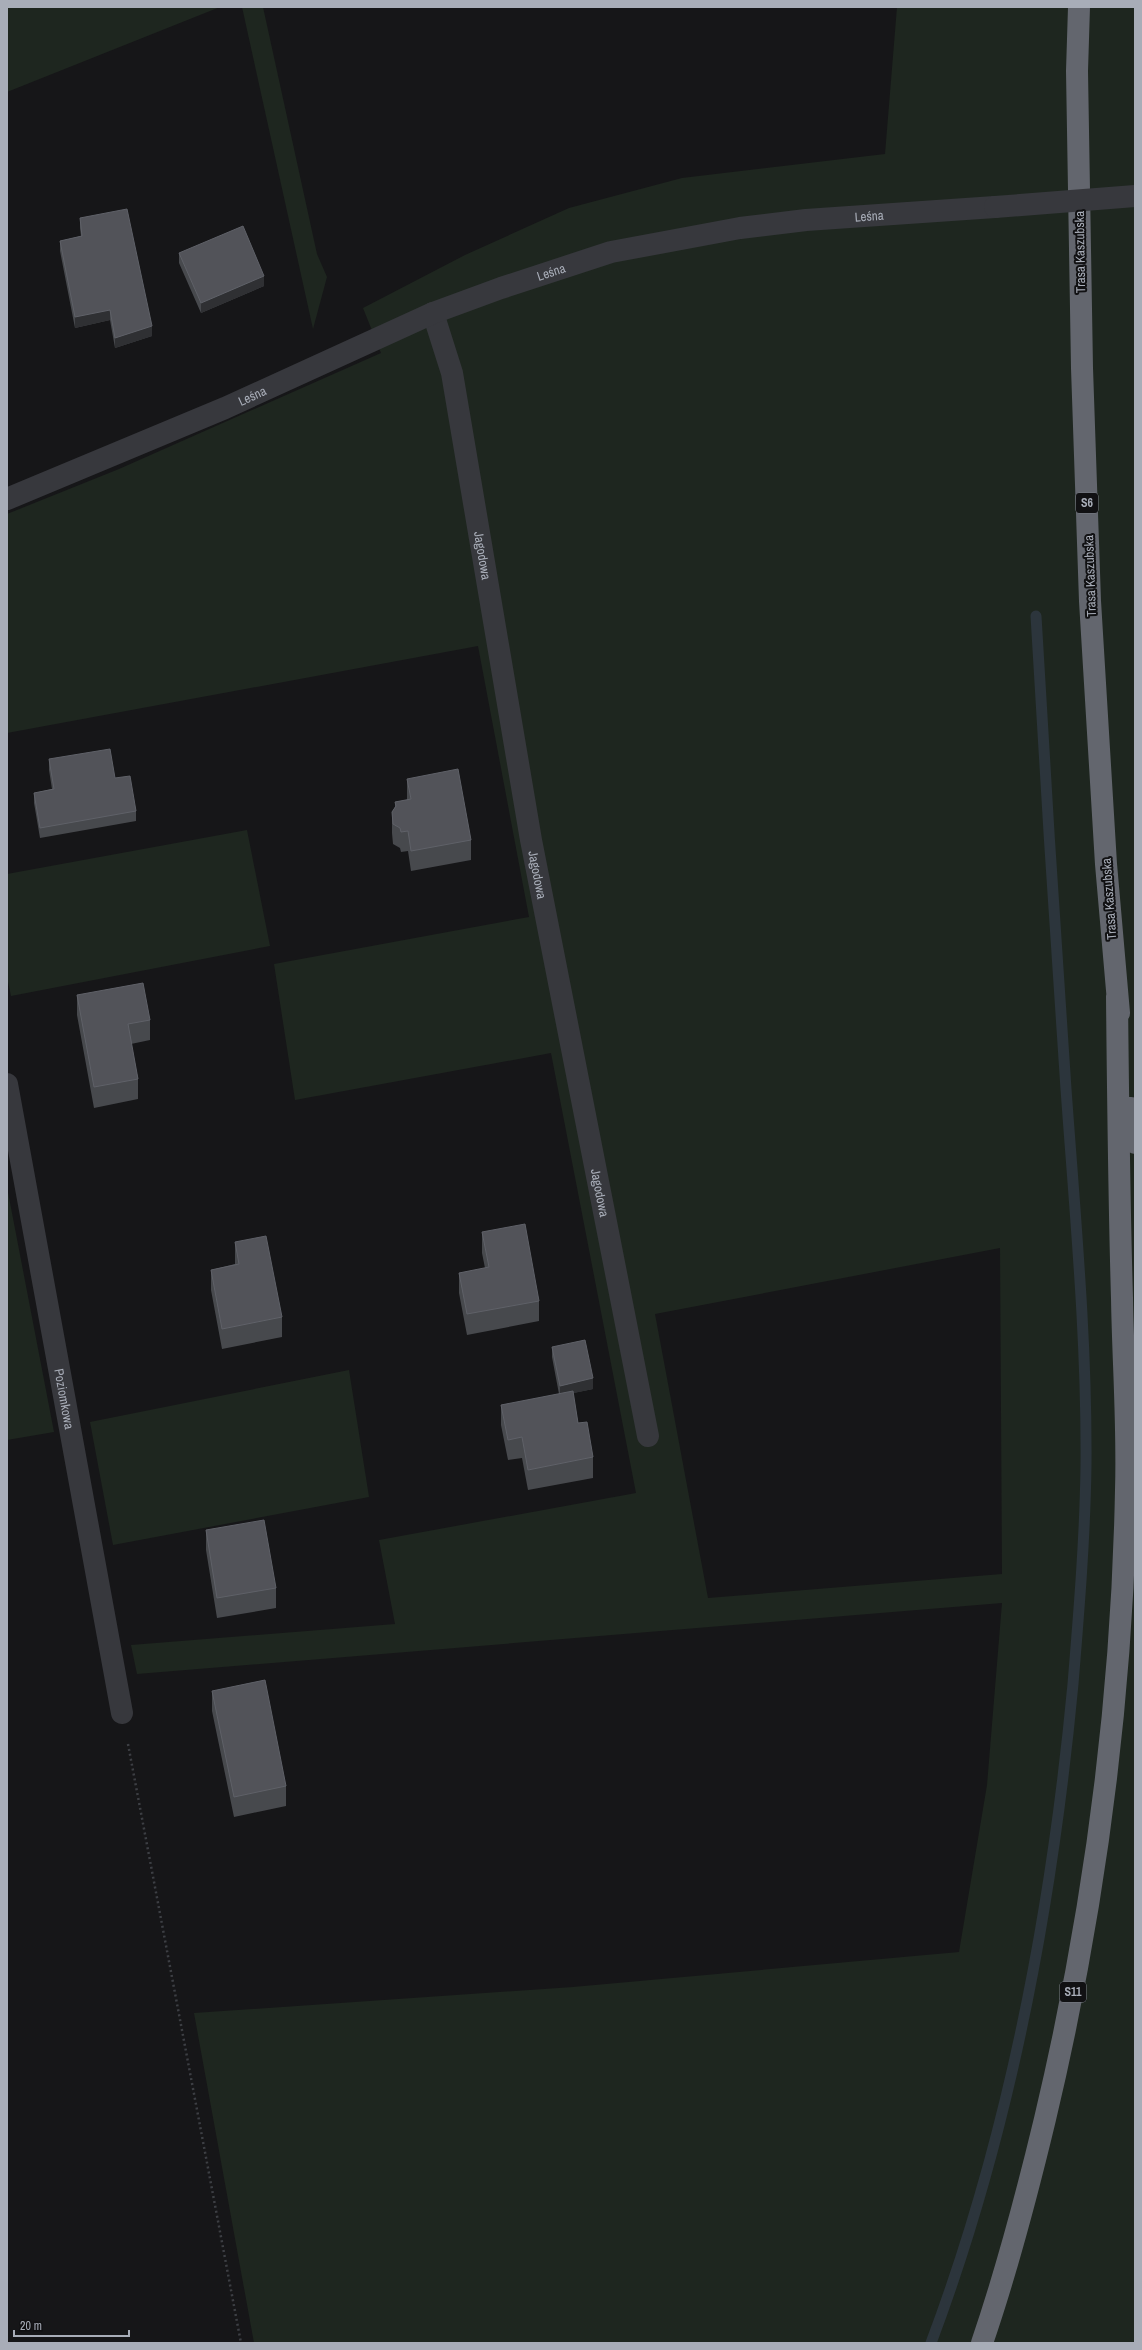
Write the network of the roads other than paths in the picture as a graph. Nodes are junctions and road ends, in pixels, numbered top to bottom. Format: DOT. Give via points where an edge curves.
graph roads {
  1 [pos="1079,7"];
  2 [pos="1135,196"];
  3 [pos="433,312"];
  4 [pos="7,499"];
  5 [pos="1117,997"];
  6 [pos="7,1084"];
  7 [pos="1135,1143"];
  8 [pos="648,1436"];
  9 [pos="122,1713"];
  10 [pos="982,2343"];
  1 -- 5 [label="highway, Trasa Kaszubska / S6" via="1077,71 1082,360 1090,601"];
  2 -- 3 [label="street, Leśna, bridge" via="806,220 725,231 611,252"];
  3 -- 4 [label="street, Leśna" via="225,408"];
  3 -- 8 [label="street, Jagodowa" via="452,373 530,840"];
  5 -- 7 [label="highway, Trasa Kaszubska / S6"];
  5 -- 10 [label="highway, S11" via="1127,1436 1124,1554 1112,1719 1085,1930 1063,2039 1018,2225"];
  6 -- 9 [label="street, Poziomkowa"];
}
